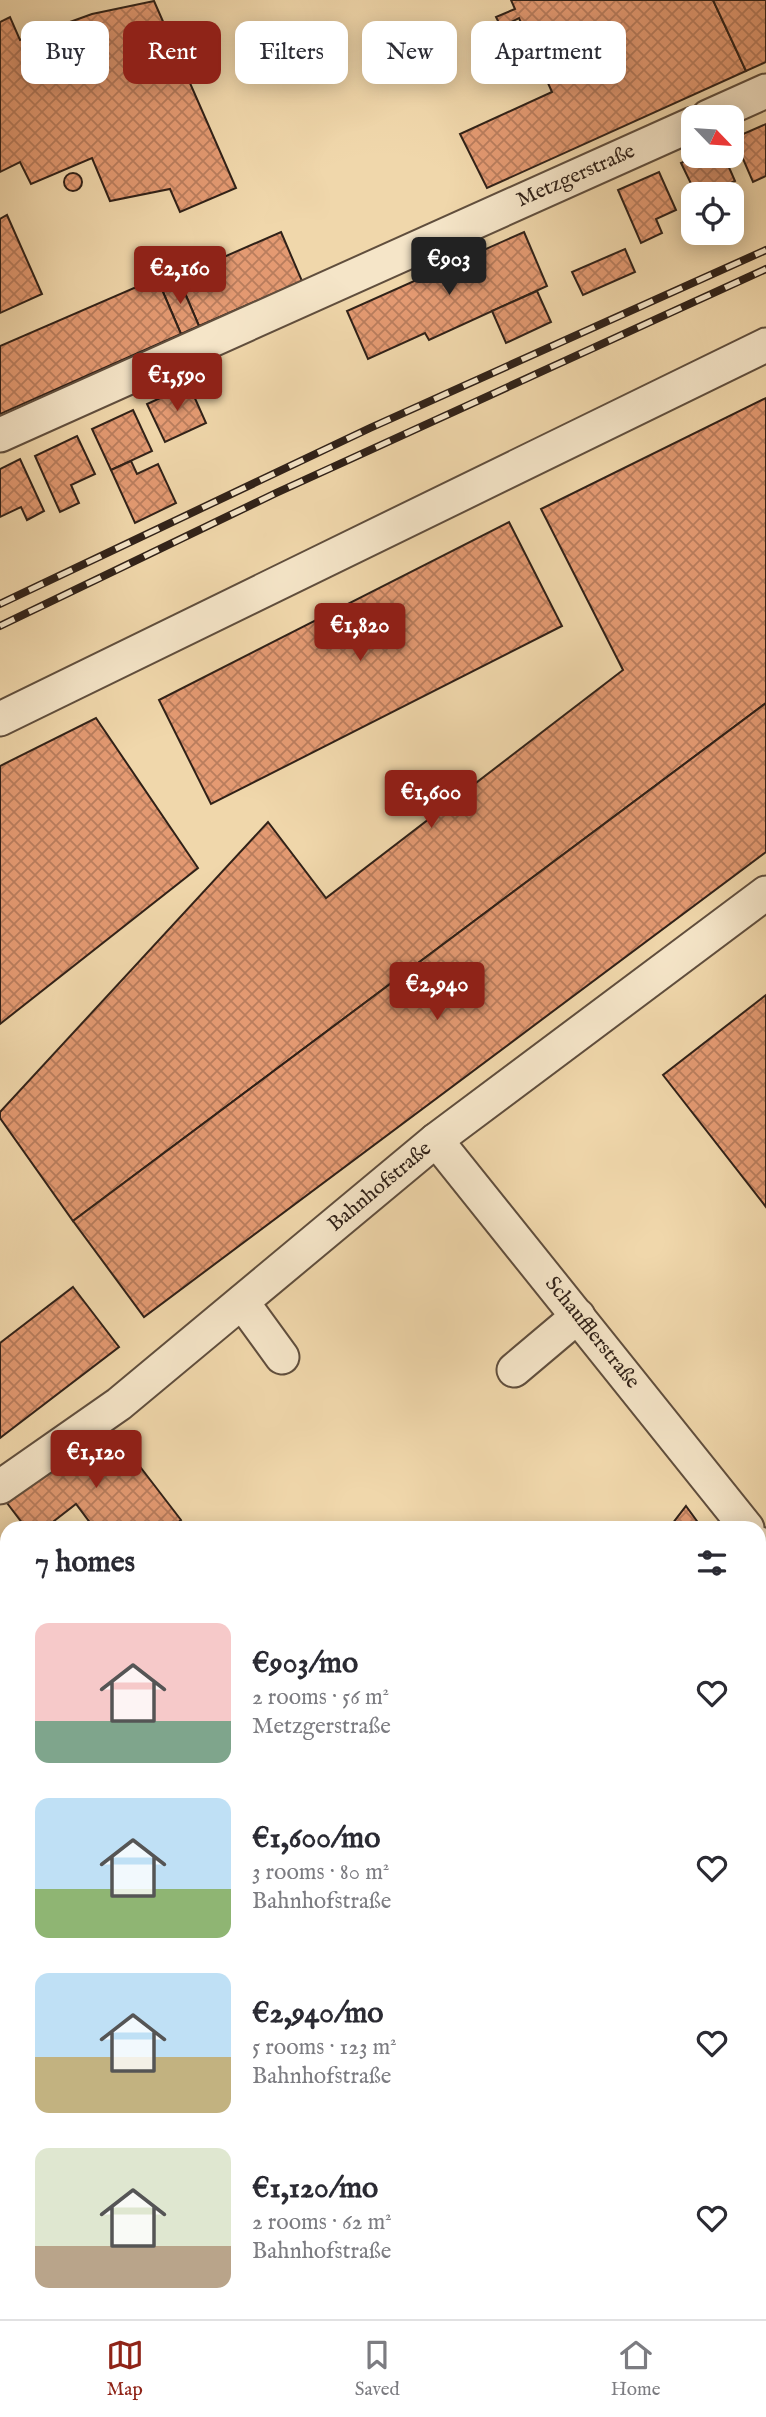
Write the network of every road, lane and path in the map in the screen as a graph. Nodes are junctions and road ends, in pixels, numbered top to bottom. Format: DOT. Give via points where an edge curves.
graph roads {
  1 [pos="766,91"];
  2 [pos="735,105"];
  3 [pos="681,129"];
  4 [pos="766,345"];
  5 [pos="0,435"];
  6 [pos="0,719"];
  7 [pos="766,893"];
  8 [pos="436,1140"];
  9 [pos="242,1302"];
  10 [pos="579,1316"];
  11 [pos="282,1357"];
  12 [pos="514,1370"];
  13 [pos="0,1487"];
  14 [pos="741,1521"];
  1 -- 2 [label="street"];
  3 -- 5 [label="street, Metzgerstraße"];
  4 -- 6 [label="street"];
  7 -- 8 [label="street, Bahnhofstraße"];
  8 -- 9 [label="street, Bahnhofstraße"];
  8 -- 10 [label="street, Schaufflerstraße"];
  9 -- 11 [label="street"];
  9 -- 13 [label="street, Bahnhofstraße" via="119,1404"];
  10 -- 12 [label="street"];
  10 -- 14 [label="street, Schaufflerstraße"];
}
